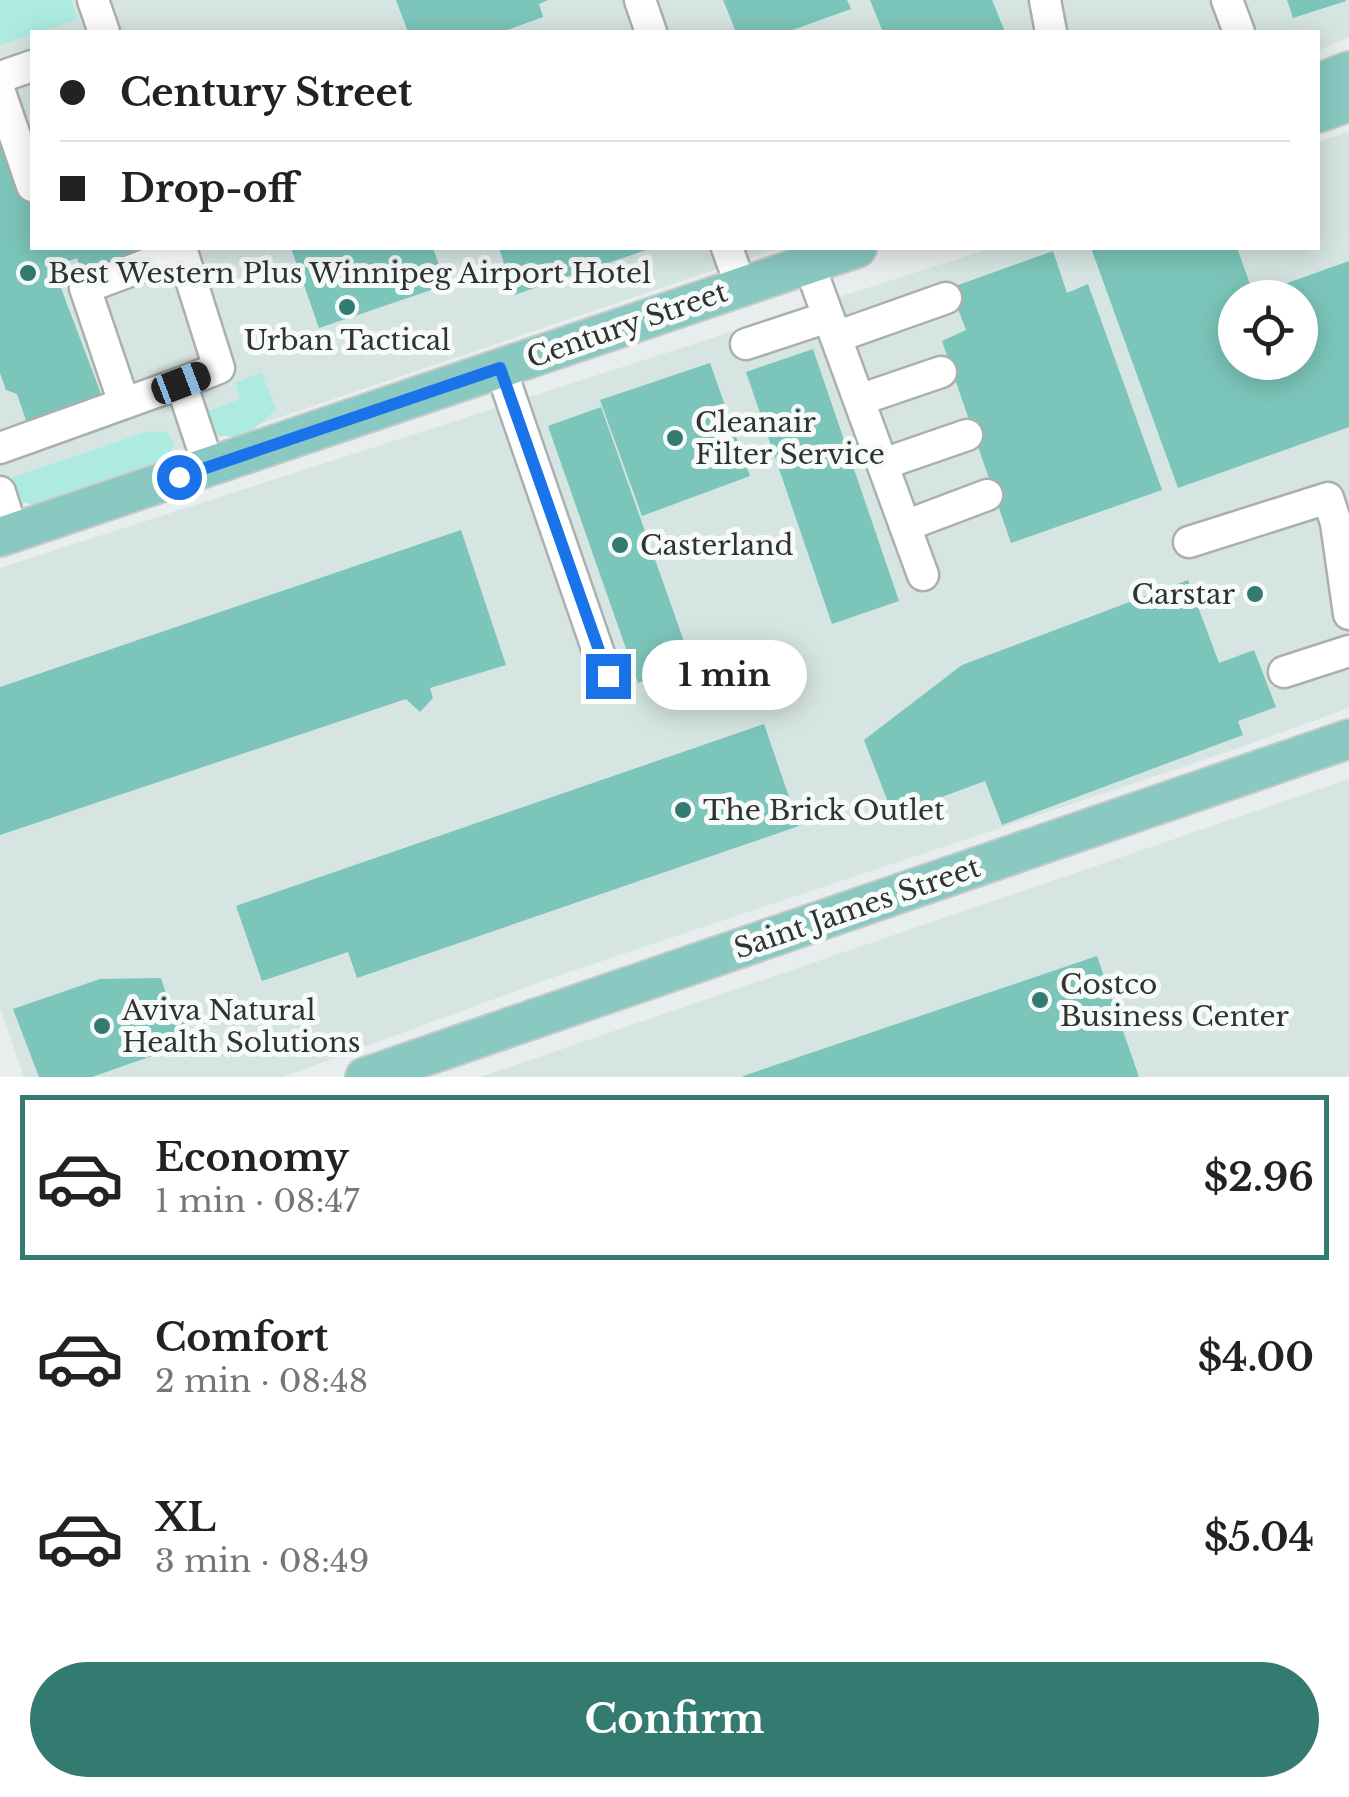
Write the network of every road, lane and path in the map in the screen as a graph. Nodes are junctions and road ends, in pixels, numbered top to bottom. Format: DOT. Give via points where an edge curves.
graph roads {
  1 [pos="93,0"];
  2 [pos="640,0"];
  3 [pos="1045,0"];
  4 [pos="1227,0"];
  5 [pos="103,30"];
  6 [pos="650,30"];
  7 [pos="1051,30"];
  8 [pos="1237,30"];
  9 [pos="30,67"];
  10 [pos="1349,70"];
  11 [pos="0,77"];
  12 [pos="1320,81"];
  13 [pos="0,92"];
  14 [pos="1349,102"];
  15 [pos="1320,112"];
  16 [pos="30,180"];
  17 [pos="182,250"];
  18 [pos="728,250"];
  19 [pos="851,250"];
  20 [pos="809,264"];
  21 [pos="741,286"];
  22 [pos="946,298"];
  23 [pos="832,327"];
  24 [pos="746,344"];
  25 [pos="500,368"];
  26 [pos="941,372"];
  27 [pos="181,383"];
  28 [pos="859,400"];
  29 [pos="124,404"];
  30 [pos="968,435"];
  31 [pos="0,448"];
  32 [pos="883,464"];
  33 [pos="209,466"];
  34 [pos="0,492"];
  35 [pos="1338,494"];
  36 [pos="987,496"];
  37 [pos="905,526"];
  38 [pos="6,535"];
  39 [pos="1190,542"];
  40 [pos="923,575"];
  41 [pos="1349,614"];
  42 [pos="1349,651"];
  43 [pos="1284,672"];
  44 [pos="608,676"];
  45 [pos="1349,739"];
  46 [pos="365,1077"];
  1 -- 5 [label="lane"];
  2 -- 6 [label="lane"];
  3 -- 7 [label="lane"];
  4 -- 8 [label="lane"];
  9 -- 11 [label="lane"];
  10 -- 12 [label="main road"];
  13 -- 16 [label="lane"];
  14 -- 15 [label="main road"];
  17 -- 27 [label="lane" via="219,368"];
  17 -- 29 [label="lane" via="85,288"];
  18 -- 21 [label="lane"];
  19 -- 20 [label="main road, Century Street"];
  20 -- 21 [label="main road, Century Street"];
  20 -- 23 [label="lane"];
  21 -- 25 [label="main road, Century Street"];
  22 -- 23 [label="lane"];
  23 -- 24 [label="lane"];
  23 -- 28 [label="lane"];
  25 -- 33 [label="main road, Century Street"];
  25 -- 44 [label="lane"];
  26 -- 28 [label="lane"];
  27 -- 29 [label="lane"];
  27 -- 33 [label="lane"];
  28 -- 32 [label="lane"];
  29 -- 31 [label="lane"];
  30 -- 32 [label="lane"];
  32 -- 37 [label="lane"];
  33 -- 38 [label="main road, Century Street"];
  34 -- 38 [label="lane"];
  35 -- 39 [label="lane"];
  35 -- 41 [label="lane"];
  36 -- 37 [label="lane"];
  37 -- 40 [label="lane"];
  42 -- 43 [label="lane"];
  45 -- 46 [label="main road, Saint James Street"];
}
